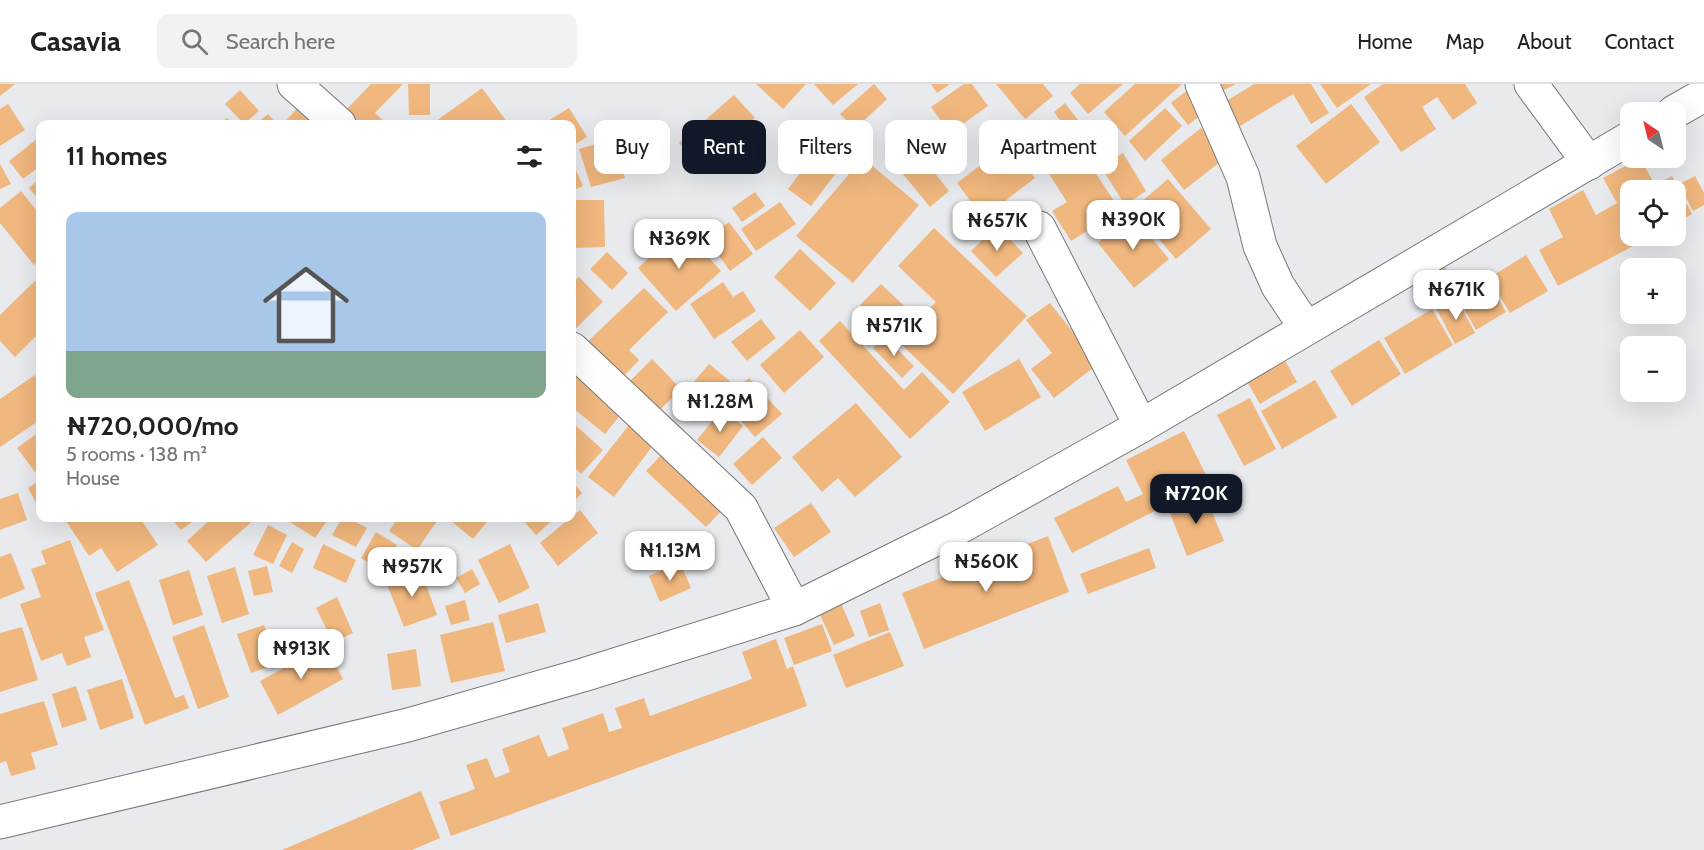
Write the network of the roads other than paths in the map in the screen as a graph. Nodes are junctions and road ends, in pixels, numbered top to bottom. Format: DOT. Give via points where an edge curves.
graph roads {
  1 [pos="294,84"];
  2 [pos="1202,84"];
  3 [pos="1532,84"];
  4 [pos="1704,95"];
  5 [pos="1686,105"];
  6 [pos="334,120"];
  7 [pos="1620,144"];
  8 [pos="1589,163"];
  9 [pos="1039,228"];
  10 [pos="1306,328"];
  11 [pos="576,353"];
  12 [pos="1141,426"];
  13 [pos="794,609"];
  14 [pos="0,822"];
  1 -- 6 [label="street"];
  2 -- 10 [label="street" via="1243,177 1260,246 1278,286"];
  3 -- 8 [label="street"];
  4 -- 5 [label="street"];
  7 -- 8 [label="street"];
  8 -- 10 [label="street"];
  9 -- 12 [label="street"];
  10 -- 12 [label="street"];
  11 -- 13 [label="street" via="741,508"];
  12 -- 13 [label="street" via="958,528"];
  13 -- 14 [label="street" via="408,725"];
}
